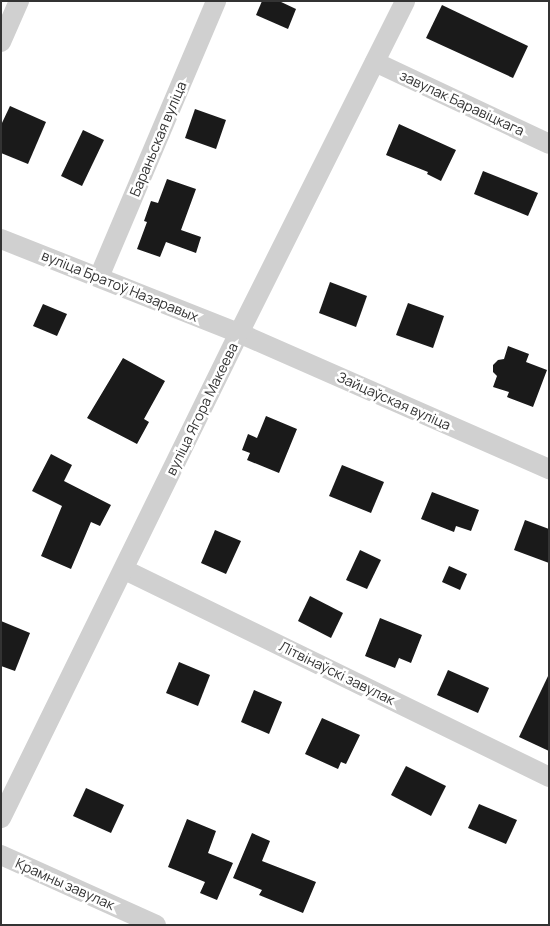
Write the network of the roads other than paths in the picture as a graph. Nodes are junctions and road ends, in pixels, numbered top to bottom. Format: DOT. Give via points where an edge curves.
graph roads {
  1 [pos="19,1"];
  2 [pos="216,1"];
  3 [pos="405,1"];
  4 [pos="1,42"];
  5 [pos="376,62"];
  6 [pos="549,144"];
  7 [pos="1,238"];
  8 [pos="99,277"];
  9 [pos="239,333"];
  10 [pos="549,469"];
  11 [pos="125,570"];
  12 [pos="549,777"];
  13 [pos="1,818"];
  14 [pos="1,855"];
  15 [pos="156,925"];
  1 -- 4 [label="street"];
  2 -- 8 [label="street, Бараньская вуліца"];
  3 -- 5 [label="street, вуліца Ягора Макеева"];
  5 -- 6 [label="street, завулак Баравіцкага"];
  5 -- 9 [label="street, вуліца Ягора Макеева"];
  7 -- 8 [label="street, вуліца Братоў Назаравых"];
  8 -- 9 [label="street, вуліца Братоў Назаравых"];
  9 -- 10 [label="street, Зайцаўская вуліца"];
  9 -- 11 [label="street, вуліца Ягора Макеева"];
  11 -- 12 [label="street, Літвінаўскі завулак"];
  11 -- 13 [label="street, вуліца Ягора Макеева"];
  14 -- 15 [label="street, Крамны завулак"];
}
